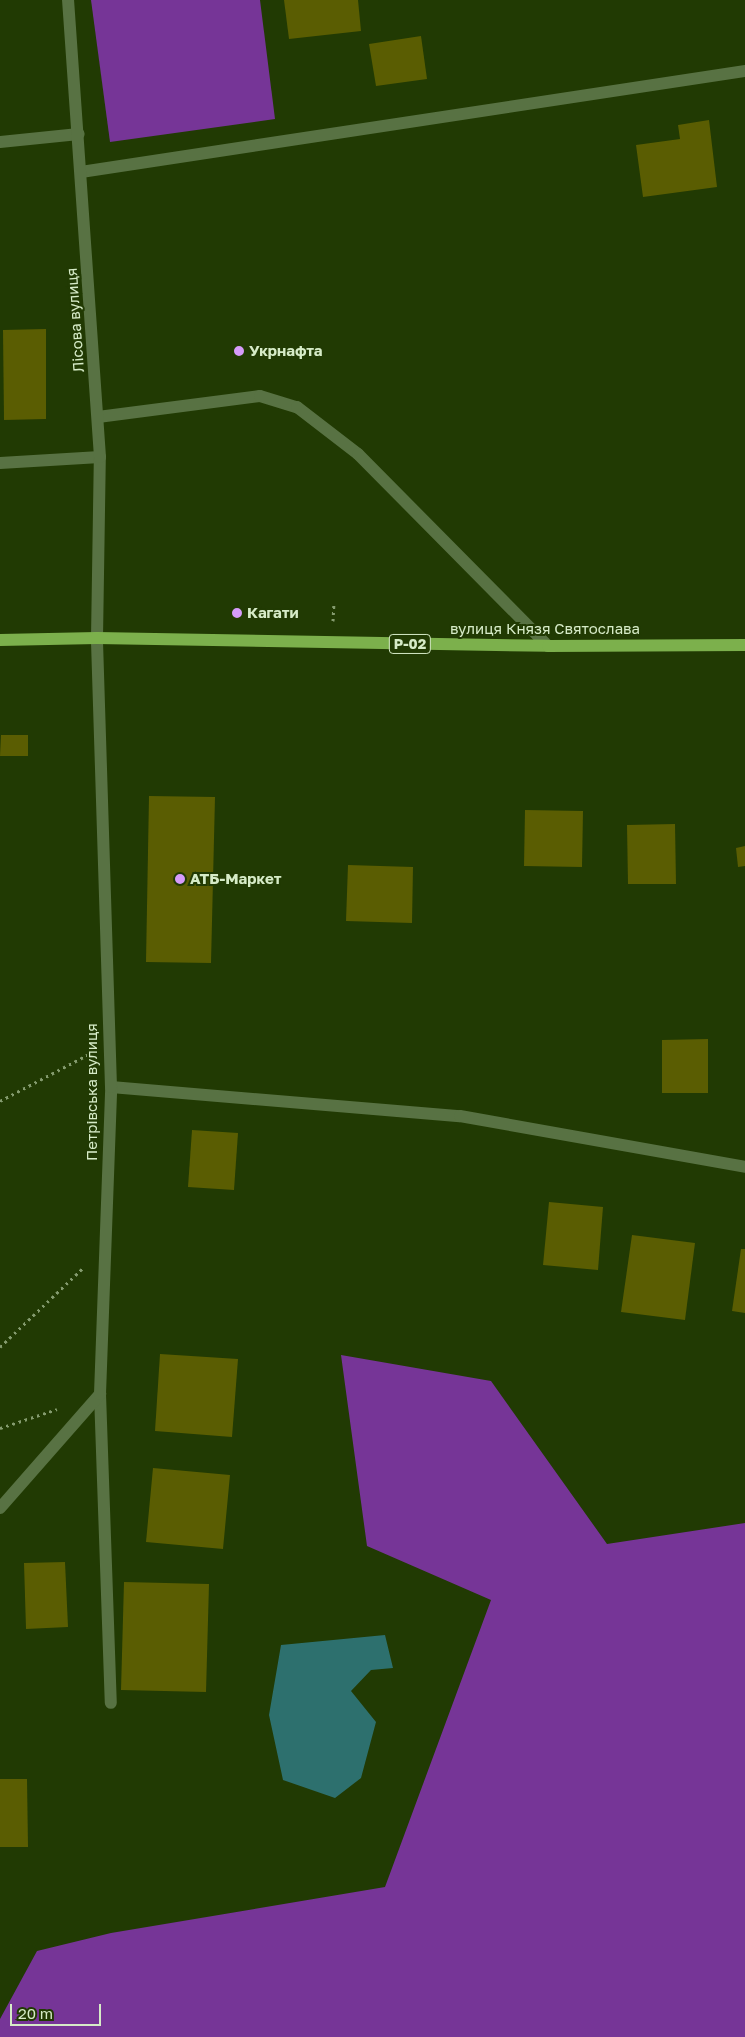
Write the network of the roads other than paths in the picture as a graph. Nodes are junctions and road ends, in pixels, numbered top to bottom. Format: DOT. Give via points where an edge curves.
graph roads {
  1 [pos="68,0"];
  2 [pos="745,71"];
  3 [pos="79,134"];
  4 [pos="0,142"];
  5 [pos="81,172"];
  6 [pos="98,417"];
  7 [pos="100,457"];
  8 [pos="0,463"];
  9 [pos="97,638"];
  10 [pos="0,640"];
  11 [pos="745,644"];
  12 [pos="548,646"];
  13 [pos="111,1087"];
  14 [pos="745,1167"];
  15 [pos="100,1394"];
  16 [pos="0,1508"];
  17 [pos="111,1703"];
  1 -- 3 [label="street, Лісова вулиця"];
  2 -- 5 [label="street"];
  3 -- 4 [label="street"];
  3 -- 5 [label="street, Лісова вулиця"];
  5 -- 6 [label="street, Лісова вулиця"];
  6 -- 7 [label="street, Лісова вулиця"];
  6 -- 12 [label="street" via="260,396 297,407 358,454"];
  7 -- 8 [label="street"];
  7 -- 9 [label="street, Лісова вулиця"];
  9 -- 10 [label="main road, вулиця Князя Святослава / Р-02"];
  9 -- 12 [label="main road, вулиця Князя Святослава / Р-02"];
  9 -- 13 [label="street, Петрівська вулиця"];
  11 -- 12 [label="main road, вулиця Князя Святослава / Р-02"];
  13 -- 14 [label="street" via="460,1116"];
  13 -- 15 [label="street, Петрівська вулиця"];
  15 -- 16 [label="street"];
  15 -- 17 [label="street, Петрівська вулиця"];
}
